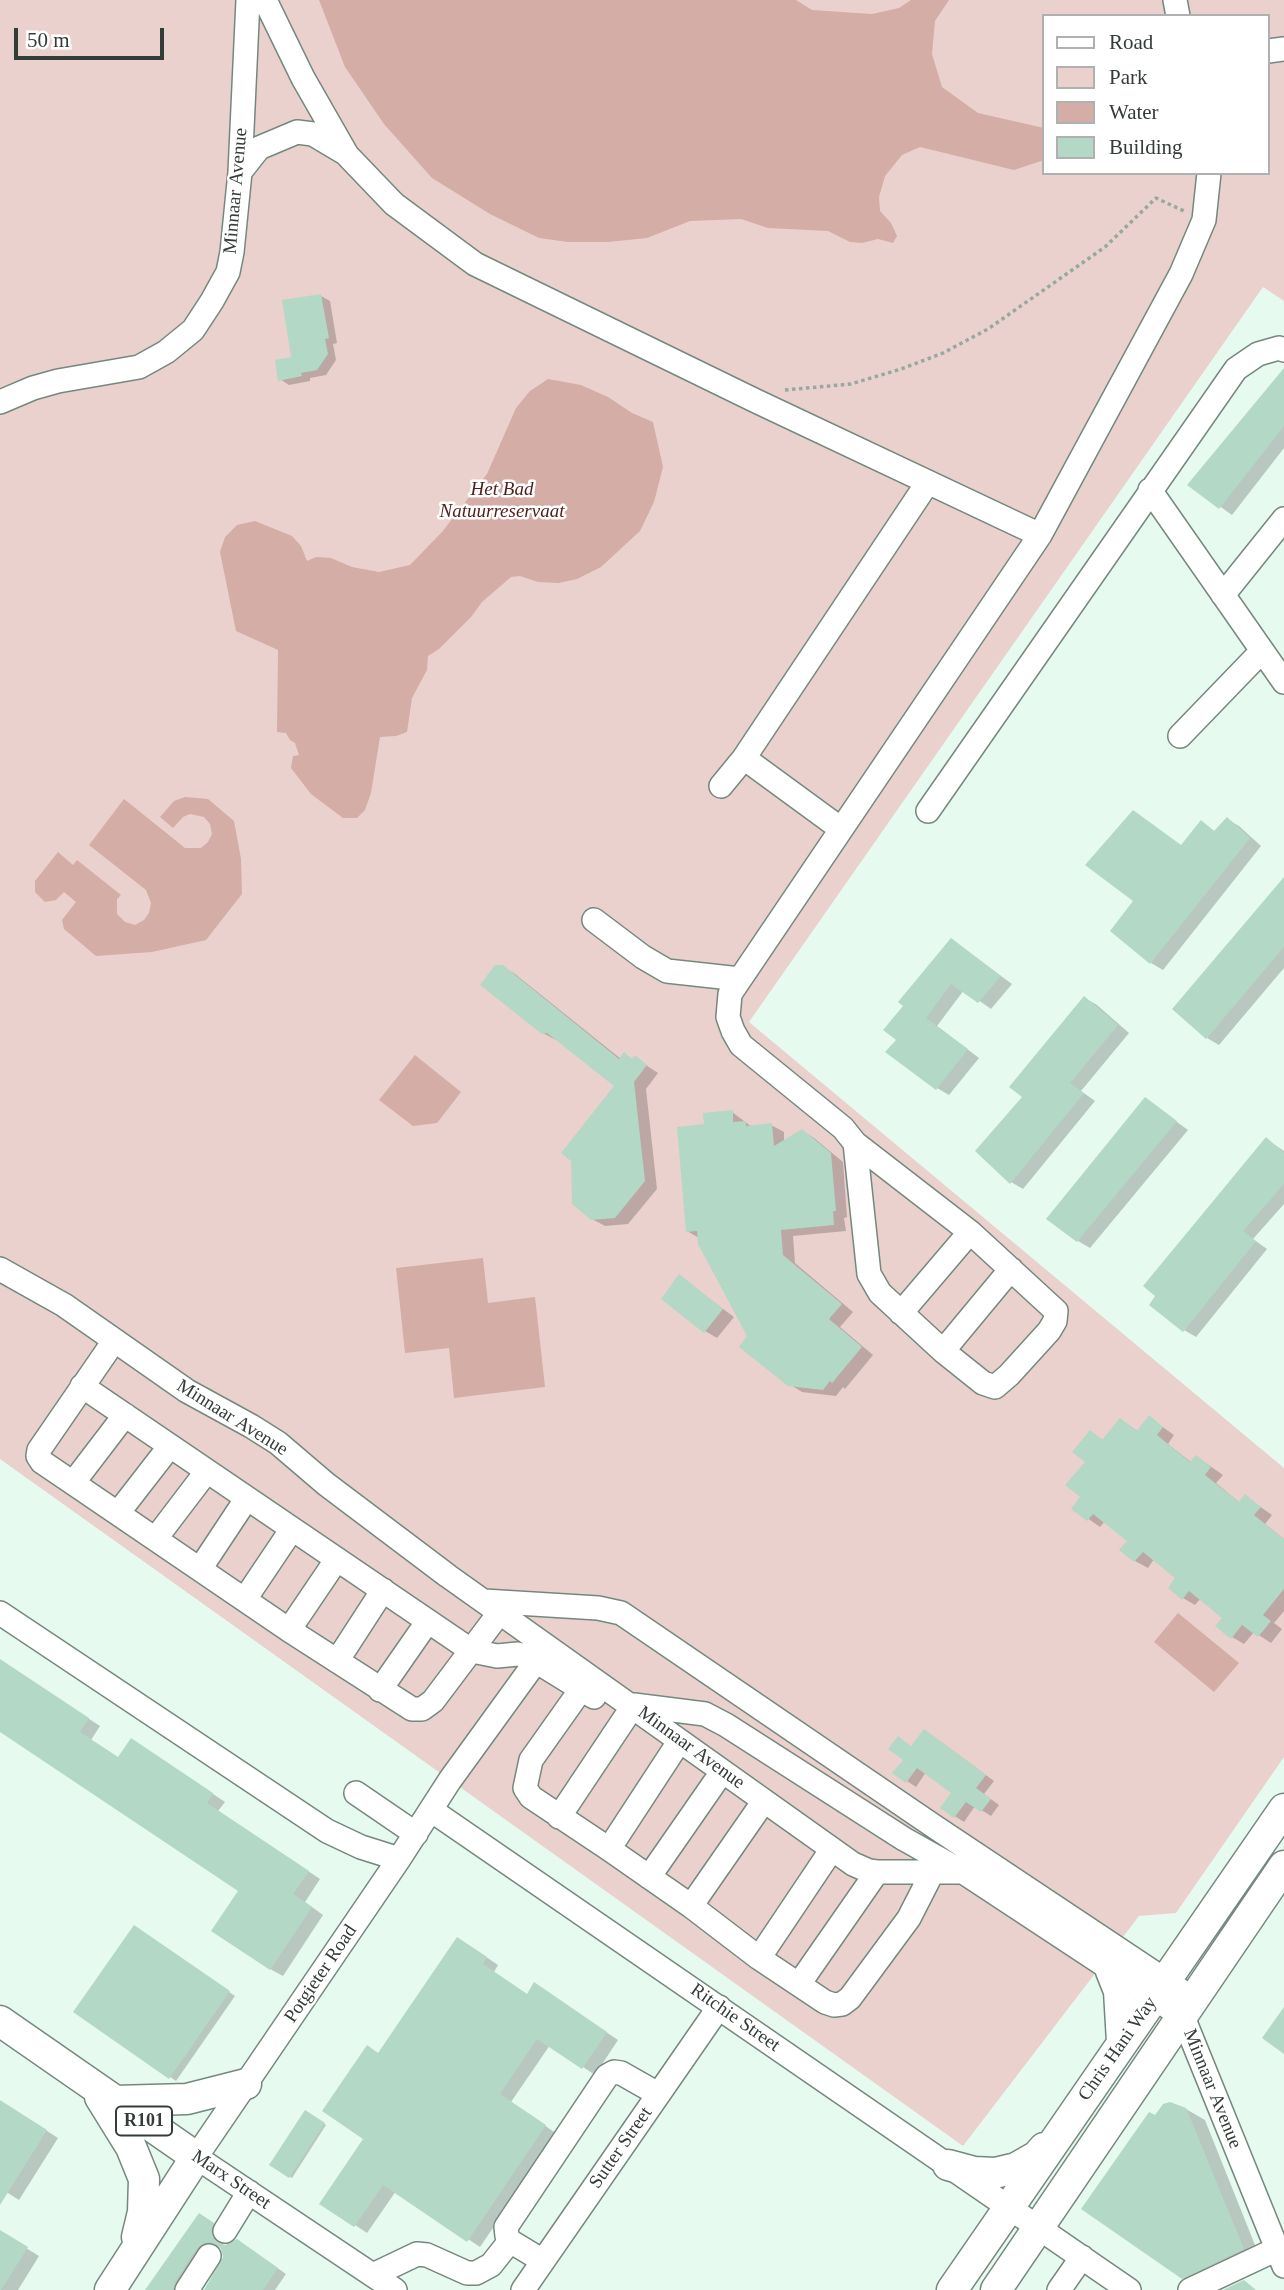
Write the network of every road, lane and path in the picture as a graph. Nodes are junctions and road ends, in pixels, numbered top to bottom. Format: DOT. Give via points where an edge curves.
graph roads {
  1 [pos="248,0"];
  2 [pos="265,0"];
  3 [pos="347,155"];
  4 [pos="240,172"];
  5 [pos="1209,175"];
  6 [pos="1203,220"];
  7 [pos="1284,350"];
  8 [pos="756,401"];
  9 [pos="0,402"];
  10 [pos="928,482"];
  11 [pos="1150,490"];
  12 [pos="1284,519"];
  13 [pos="1040,535"];
  14 [pos="1223,595"];
  15 [pos="1262,651"];
  16 [pos="1284,682"];
  17 [pos="1180,736"];
  18 [pos="744,758"];
  19 [pos="721,786"];
  20 [pos="928,811"];
  21 [pos="841,829"];
  22 [pos="594,920"];
  23 [pos="740,979"];
  24 [pos="855,1143"];
  25 [pos="970,1232"];
  26 [pos="0,1269"];
  27 [pos="1011,1269"];
  28 [pos="901,1313"];
  29 [pos="114,1341"];
  30 [pos="943,1351"];
  31 [pos="82,1386"];
  32 [pos="125,1415"];
  33 [pos="170,1446"];
  34 [pos="207,1471"];
  35 [pos="73,1483"];
  36 [pos="247,1498"];
  37 [pos="118,1513"];
  38 [pos="292,1529"];
  39 [pos="156,1538"];
  40 [pos="337,1559"];
  41 [pos="200,1569"];
  42 [pos="383,1590"];
  43 [pos="245,1600"];
  44 [pos="492,1606"];
  45 [pos="0,1613"];
  46 [pos="428,1621"];
  47 [pos="289,1630"];
  48 [pos="472,1651"];
  49 [pos="537,1660"];
  50 [pos="337,1661"];
  51 [pos="582,1688"];
  52 [pos="380,1690"];
  53 [pos="628,1711"];
  54 [pos="673,1751"];
  55 [pos="715,1782"];
  56 [pos="356,1793"];
  57 [pos="1284,1808"];
  58 [pos="431,1810"];
  59 [pos="757,1811"];
  60 [pos="559,1817"];
  61 [pos="416,1834"];
  62 [pos="609,1849"];
  63 [pos="828,1854"];
  64 [pos="400,1859"];
  65 [pos="1284,1866"];
  66 [pos="933,1871"];
  67 [pos="877,1872"];
  68 [pos="962,1872"];
  69 [pos="649,1877"];
  70 [pos="691,1906"];
  71 [pos="759,1958"];
  72 [pos="1111,1971"];
  73 [pos="799,1984"];
  74 [pos="1159,1990"];
  75 [pos="719,2007"];
  76 [pos="1189,2008"];
  77 [pos="0,2021"];
  78 [pos="1122,2042"];
  79 [pos="246,2084"];
  80 [pos="104,2093"];
  81 [pos="658,2094"];
  82 [pos="1064,2127"];
  83 [pos="196,2157"];
  84 [pos="948,2165"];
  85 [pos="249,2192"];
  86 [pos="1009,2207"];
  87 [pos="1039,2227"];
  88 [pos="225,2231"];
  89 [pos="510,2241"];
  90 [pos="132,2255"];
  91 [pos="209,2256"];
  92 [pos="1082,2257"];
  93 [pos="1281,2258"];
  94 [pos="543,2261"];
  95 [pos="373,2276"];
  96 [pos="1117,2287"];
  97 [pos="115,2288"];
  98 [pos="187,2290"];
  99 [pos="395,2290"];
  100 [pos="523,2290"];
  101 [pos="952,2290"];
  102 [pos="996,2290"];
  103 [pos="1059,2290"];
  104 [pos="1190,2290"];
  1 -- 4 [label="street, Minnaar Avenue"];
  2 -- 3 [label="street"];
  3 -- 4 [label="street" via="313,134 297,132 258,148"];
  3 -- 8 [label="street" via="394,204 475,264"];
  4 -- 9 [label="street, Minnaar Avenue" via="228,272 193,330 139,368 58,381"];
  5 -- 6 [label="street"];
  6 -- 8 [label="path" via="1156,198 1105,247 988,329 943,354 851,384 766,391"];
  6 -- 13 [label="street" via="1181,274"];
  7 -- 11 [label="street" via="1258,354 1236,369"];
  8 -- 10 [label="street"];
  10 -- 13 [label="street"];
  10 -- 18 [label="street"];
  11 -- 14 [label="street"];
  11 -- 20 [label="street"];
  12 -- 14 [label="street"];
  13 -- 21 [label="street"];
  14 -- 15 [label="street"];
  15 -- 16 [label="street"];
  15 -- 17 [label="street"];
  18 -- 19 [label="street"];
  18 -- 21 [label="street"];
  21 -- 23 [label="street"];
  22 -- 23 [label="street" via="667,971"];
  23 -- 24 [label="street" via="730,993 728,1017 741,1045 843,1128"];
  24 -- 25 [label="street"];
  24 -- 28 [label="street" via="869,1274 880,1293"];
  25 -- 27 [label="street"];
  25 -- 28 [label="street"];
  26 -- 29 [label="street, Minnaar Avenue" via="64,1305"];
  27 -- 30 [label="street"];
  27 -- 30 [label="street" via="1056,1311 1049,1331 995,1387 983,1383"];
  28 -- 30 [label="street"];
  29 -- 31 [label="street"];
  29 -- 44 [label="street, Minnaar Avenue" via="187,1391 278,1443 326,1484"];
  31 -- 32 [label="street"];
  31 -- 35 [label="street" via="38,1450 42,1462"];
  32 -- 33 [label="street"];
  32 -- 35 [label="street"];
  33 -- 34 [label="street"];
  33 -- 37 [label="street"];
  34 -- 36 [label="street"];
  34 -- 39 [label="street"];
  35 -- 37 [label="street"];
  36 -- 38 [label="street"];
  36 -- 41 [label="street"];
  37 -- 39 [label="street"];
  38 -- 40 [label="street"];
  38 -- 43 [label="street"];
  39 -- 41 [label="street"];
  40 -- 42 [label="street"];
  40 -- 47 [label="street"];
  41 -- 43 [label="street"];
  42 -- 46 [label="street"];
  42 -- 50 [label="street"];
  43 -- 47 [label="street"];
  44 -- 48 [label="street"];
  44 -- 53 [label="street, Minnaar Avenue"];
  44 -- 74 [label="street" via="598,1608 621,1613"];
  45 -- 64 [label="street" via="327,1831"];
  46 -- 48 [label="street"];
  46 -- 52 [label="street"];
  47 -- 50 [label="street"];
  48 -- 49 [label="street"];
  48 -- 52 [label="street" via="433,1702 422,1709 412,1709"];
  49 -- 51 [label="street"];
  49 -- 58 [label="street, Potgieter Road"];
  50 -- 52 [label="street"];
  51 -- 53 [label="street"];
  51 -- 60 [label="street" via="531,1760 525,1788"];
  53 -- 54 [label="street"];
  53 -- 60 [label="street"];
  53 -- 63 [label="street, Minnaar Avenue"];
  53 -- 68 [label="street" via="705,1714"];
  54 -- 55 [label="street"];
  54 -- 62 [label="street"];
  55 -- 59 [label="street"];
  55 -- 69 [label="street"];
  56 -- 61 [label="street"];
  57 -- 74 [label="main road, Chris Hani Way"];
  58 -- 61 [label="street, Potgieter Road"];
  58 -- 75 [label="street, Ritchie Street"];
  59 -- 63 [label="street"];
  59 -- 70 [label="street"];
  60 -- 62 [label="street"];
  61 -- 64 [label="street, Potgieter Road"];
  62 -- 69 [label="street"];
  63 -- 67 [label="street, Minnaar Avenue"];
  63 -- 71 [label="street"];
  64 -- 79 [label="street, Potgieter Road"];
  65 -- 76 [label="main road, Chris Hani Way"];
  66 -- 67 [label="street, Minnaar Avenue"];
  66 -- 68 [label="street, Minnaar Avenue"];
  66 -- 73 [label="street" via="909,1918 850,1998 834,2005"];
  67 -- 73 [label="street"];
  68 -- 72 [label="street, Minnaar Avenue"];
  69 -- 70 [label="street"];
  70 -- 71 [label="street"];
  71 -- 73 [label="street"];
  72 -- 74 [label="street, Minnaar Avenue"];
  72 -- 78 [label="main road" via="1119,1991"];
  74 -- 76 [label="street, Minnaar Avenue"];
  74 -- 78 [label="main road, Chris Hani Way"];
  75 -- 81 [label="street, Sutter Street"];
  75 -- 84 [label="street, Ritchie Street"];
  76 -- 87 [label="main road, Chris Hani Way"];
  76 -- 93 [label="street, Minnaar Avenue"];
  77 -- 80 [label="main road, Marx Street / R101"];
  78 -- 82 [label="main road, Chris Hani Way"];
  79 -- 80 [label="main road" via="187,2099"];
  79 -- 83 [label="street, Potgieter Road"];
  80 -- 83 [label="main road, Marx Street / R101"];
  80 -- 90 [label="main road" via="144,2179 143,2212"];
  81 -- 89 [label="street" via="621,2073 607,2076 506,2227"];
  81 -- 94 [label="street, Sutter Street"];
  82 -- 84 [label="main road" via="1037,2155 1016,2168 995,2173"];
  82 -- 86 [label="main road, Chris Hani Way"];
  83 -- 85 [label="street, Marx Street"];
  83 -- 90 [label="main road, Potgieter Road"];
  84 -- 86 [label="street, Ritchie Street"];
  85 -- 88 [label="street"];
  85 -- 95 [label="street, Marx Street"];
  86 -- 87 [label="street, Ritchie Street"];
  86 -- 101 [label="main road, Chris Hani Way"];
  87 -- 92 [label="street, Ritchie Street"];
  87 -- 102 [label="main road, Chris Hani Way"];
  89 -- 94 [label="street"];
  89 -- 95 [label="street" via="491,2265 476,2273 417,2254"];
  90 -- 97 [label="main road, Potgieter Road"];
  91 -- 98 [label="street"];
  92 -- 96 [label="street, Ritchie Street"];
  92 -- 103 [label="street"];
  93 -- 104 [label="street"];
  94 -- 100 [label="street, Sutter Street"];
  95 -- 99 [label="street, Marx Street"];
}
